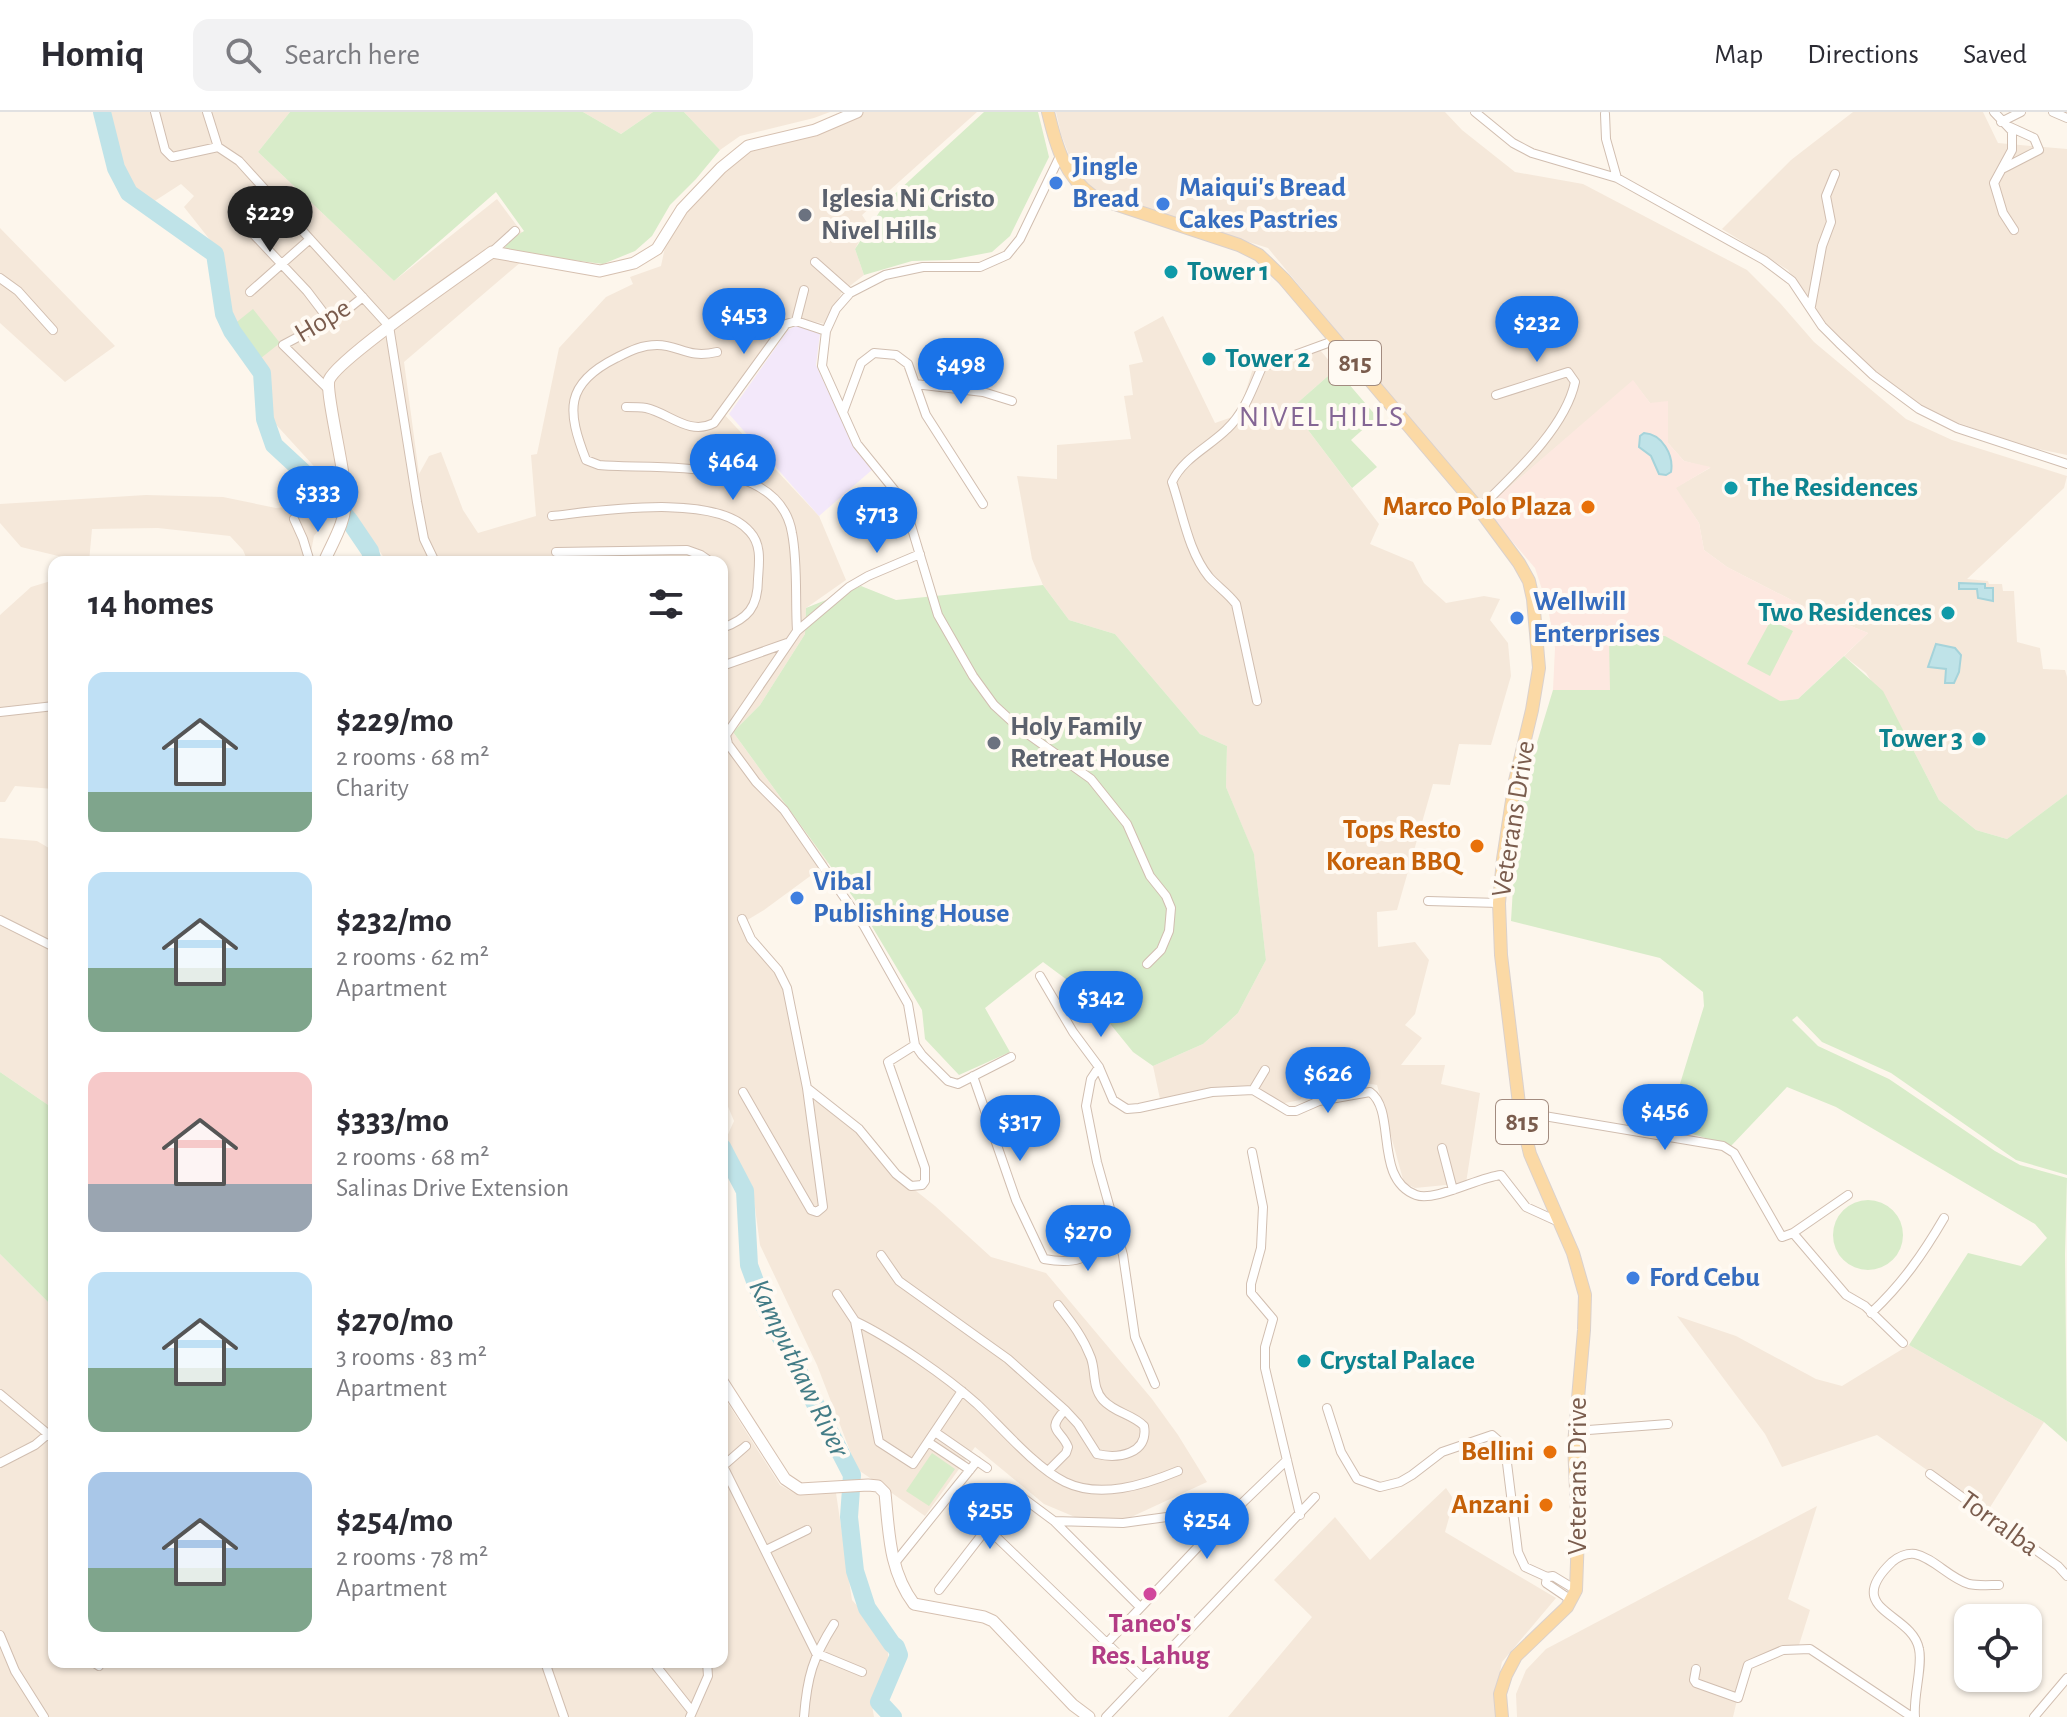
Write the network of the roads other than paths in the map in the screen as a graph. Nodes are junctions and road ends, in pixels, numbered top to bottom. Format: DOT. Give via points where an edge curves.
graph roads {
  1 [pos="155,112"];
  2 [pos="207,112"];
  3 [pos="857,112"];
  4 [pos="1048,112"];
  5 [pos="1475,112"];
  6 [pos="1994,112"];
  7 [pos="2021,112"];
  8 [pos="2053,112"];
  9 [pos="1605,114"];
  10 [pos="2067,118"];
  11 [pos="2005,124"];
  12 [pos="218,147"];
  13 [pos="1060,156"];
  14 [pos="2002,169"];
  15 [pos="1835,174"];
  16 [pos="1617,178"];
  17 [pos="242,222"];
  18 [pos="2014,230"];
  19 [pos="515,231"];
  20 [pos="310,239"];
  21 [pos="492,252"];
  22 [pos="815,262"];
  23 [pos="281,266"];
  24 [pos="0,278"];
  25 [pos="804,290"];
  26 [pos="250,292"];
  27 [pos="850,293"];
  28 [pos="363,297"];
  29 [pos="1811,306"];
  30 [pos="329,320"];
  31 [pos="796,321"];
  32 [pos="389,326"];
  33 [pos="53,330"];
  34 [pos="826,331"];
  35 [pos="1336,340"];
  36 [pos="717,352"];
  37 [pos="915,384"];
  38 [pos="328,389"];
  39 [pos="1496,395"];
  40 [pos="1012,401"];
  41 [pos="626,407"];
  42 [pos="843,412"];
  43 [pos="2067,464"];
  44 [pos="983,504"];
  45 [pos="1479,509"];
  46 [pos="552,516"];
  47 [pos="294,519"];
  48 [pos="556,552"];
  49 [pos="920,554"];
  50 [pos="308,556"];
  51 [pos="327,556"];
  52 [pos="432,556"];
  53 [pos="702,556"];
  54 [pos="728,626"];
  55 [pos="797,631"];
  56 [pos="788,642"];
  57 [pos="728,664"];
  58 [pos="1257,701"];
  59 [pos="48,707"];
  60 [pos="0,712"];
  61 [pos="728,732"];
  62 [pos="728,744"];
  63 [pos="1428,901"];
  64 [pos="1499,903"];
  65 [pos="742,919"];
  66 [pos="0,920"];
  67 [pos="48,944"];
  68 [pos="1147,964"];
  69 [pos="1040,976"];
  70 [pos="915,1045"];
  71 [pos="1011,1057"];
  72 [pos="1099,1067"];
  73 [pos="1265,1070"];
  74 [pos="973,1076"];
  75 [pos="807,1088"];
  76 [pos="1253,1090"];
  77 [pos="743,1092"];
  78 [pos="1520,1112"];
  79 [pos="1442,1148"];
  80 [pos="1252,1152"];
  81 [pos="1453,1190"];
  82 [pos="1848,1195"];
  83 [pos="1944,1218"];
  84 [pos="1559,1222"];
  85 [pos="1793,1233"];
  86 [pos="1117,1234"];
  87 [pos="881,1255"];
  88 [pos="837,1294"];
  89 [pos="1058,1305"];
  90 [pos="1871,1313"];
  91 [pos="855,1321"];
  92 [pos="1903,1343"];
  93 [pos="1155,1384"];
  94 [pos="728,1390"];
  95 [pos="962,1391"];
  96 [pos="0,1394"];
  97 [pos="1327,1408"];
  98 [pos="1065,1410"];
  99 [pos="1668,1424"];
  100 [pos="1575,1431"];
  101 [pos="935,1432"];
  102 [pos="48,1434"];
  103 [pos="48,1438"];
  104 [pos="928,1442"];
  105 [pos="746,1446"];
  106 [pos="1287,1460"];
  107 [pos="977,1461"];
  108 [pos="728,1462"];
  109 [pos="0,1463"];
  110 [pos="987,1468"];
  111 [pos="970,1470"];
  112 [pos="1048,1471"];
  113 [pos="1178,1471"];
  114 [pos="1930,1474"];
  115 [pos="728,1476"];
  116 [pos="1315,1497"];
  117 [pos="1300,1515"];
  118 [pos="1054,1521"];
  119 [pos="988,1529"];
  120 [pos="807,1530"];
  121 [pos="1212,1532"];
  122 [pos="766,1550"];
  123 [pos="893,1565"];
  124 [pos="2067,1576"];
  125 [pos="1999,1585"];
  126 [pos="939,1590"];
  127 [pos="1573,1595"];
  128 [pos="1140,1607"];
  129 [pos="834,1624"];
  130 [pos="0,1635"];
  131 [pos="1107,1643"];
  132 [pos="816,1653"];
  133 [pos="547,1668"];
  134 [pos="657,1668"];
  135 [pos="707,1668"];
  136 [pos="1696,1669"];
  137 [pos="862,1672"];
  138 [pos="1143,1678"];
  139 [pos="2067,1678"];
  140 [pos="691,1714"];
  141 [pos="44,1717"];
  142 [pos="564,1717"];
  143 [pos="804,1717"];
  144 [pos="1089,1717"];
  145 [pos="1106,1717"];
  146 [pos="1502,1717"];
  147 [pos="1914,1717"];
  148 [pos="2034,1717"];
  1 -- 12 [label="street" via="165,150 172,157"];
  2 -- 12 [label="street"];
  3 -- 21 [label="street" via="815,130 748,146 682,209 657,249 634,263 600,271"];
  4 -- 13 [label="main road, Veterans Drive / 815"];
  5 -- 16 [label="street" via="1532,153"];
  6 -- 11 [label="street"];
  7 -- 11 [label="street"];
  8 -- 10 [label="street"];
  9 -- 16 [label="street"];
  11 -- 14 [label="street" via="2012,131 2012,150"];
  11 -- 14 [label="street" via="2034,138 2039,150"];
  12 -- 20 [label="street" via="239,161"];
  13 -- 27 [label="street" via="1007,255 980,267 923,267 885,275"];
  13 -- 35 [label="main road, Veterans Drive / 815" via="1075,182 1094,197 1259,255"];
  14 -- 18 [label="street" via="1994,183"];
  15 -- 29 [label="street" via="1826,196 1831,222"];
  16 -- 29 [label="street" via="1764,260 1792,281"];
  17 -- 23 [label="street"];
  19 -- 21 [label="street"];
  20 -- 23 [label="street"];
  20 -- 28 [label="street"];
  21 -- 32 [label="street"];
  22 -- 27 [label="street"];
  23 -- 26 [label="street"];
  23 -- 30 [label="street"];
  24 -- 33 [label="street"];
  25 -- 31 [label="street"];
  27 -- 34 [label="street"];
  28 -- 30 [label="street, Hope"];
  28 -- 32 [label="street"];
  29 -- 43 [label="street" via="1839,343 1919,409 1957,428"];
  30 -- 38 [label="street, Hope" via="283,345"];
  31 -- 34 [label="street"];
  31 -- 41 [label="street" via="779,331 714,423 683,424 647,408"];
  32 -- 38 [label="street" via="331,375"];
  32 -- 52 [label="street" via="424,539"];
  34 -- 42 [label="street" via="822,366"];
  35 -- 45 [label="main road, Veterans Drive / 815"];
  35 -- 58 [label="street" via="1262,367 1241,413 1179,468 1172,482 1193,549 1210,578 1236,604"];
  36 -- 55 [label="street" via="703,355 661,344 640,346 595,369 575,391 578,440 586,460 599,465 697,468 748,482 775,498 792,532"];
  37 -- 40 [label="street"];
  37 -- 42 [label="street" via="908,364 896,355 874,353 861,363"];
  37 -- 44 [label="street" via="926,415"];
  38 -- 51 [label="street" via="346,498 343,523"];
  39 -- 45 [label="street" via="1568,372 1575,382 1562,417"];
  42 -- 49 [label="street" via="857,444 904,502"];
  45 -- 64 [label="main road, Veterans Drive / 815" via="1529,581 1539,645"];
  46 -- 54 [label="street" via="689,508 714,512 749,529 759,550 758,594 751,612"];
  47 -- 50 [label="street"];
  48 -- 53 [label="street" via="687,550"];
  49 -- 55 [label="street" via="849,587"];
  49 -- 68 [label="street" via="938,615 994,705 1091,779 1127,824 1171,908 1161,950"];
  55 -- 56 [label="street"];
  56 -- 57 [label="street"];
  56 -- 61 [label="street"];
  59 -- 60 [label="street"];
  62 -- 70 [label="street" via="784,810 864,926 908,1004"];
  63 -- 64 [label="street"];
  64 -- 78 [label="main road, Veterans Drive / 815"];
  65 -- 75 [label="street" via="787,988"];
  66 -- 67 [label="street"];
  69 -- 72 [label="street"];
  70 -- 74 [label="street" via="948,1081 958,1084"];
  70 -- 75 [label="street" via="888,1062 925,1168 922,1185 911,1186 896,1174 859,1129"];
  71 -- 74 [label="street"];
  72 -- 76 [label="street" via="1113,1100 1127,1109 1212,1092"];
  72 -- 86 [label="street" via="1086,1106"];
  73 -- 76 [label="street"];
  74 -- 86 [label="street" via="1016,1200 1044,1259 1073,1262"];
  75 -- 77 [label="street" via="823,1207 817,1212 811,1210"];
  76 -- 81 [label="street" via="1288,1111 1370,1092 1382,1108 1387,1154 1402,1185 1417,1196"];
  78 -- 84 [label="main road, Veterans Drive / 815" via="1530,1154"];
  78 -- 85 [label="street" via="1723,1146 1734,1153 1782,1237"];
  79 -- 81 [label="street"];
  80 -- 106 [label="street" via="1263,1207 1251,1293 1273,1319 1265,1368"];
  81 -- 84 [label="street" via="1501,1175 1526,1207"];
  82 -- 85 [label="street"];
  83 -- 90 [label="street" via="1918,1262"];
  84 -- 100 [label="main road, Veterans Drive / 815" via="1585,1295"];
  85 -- 90 [label="street" via="1846,1295"];
  86 -- 93 [label="street" via="1135,1337"];
  87 -- 98 [label="street" via="899,1281 1008,1359"];
  88 -- 91 [label="street"];
  89 -- 98 [label="street" via="1081,1333 1101,1398 1141,1423 1144,1441 1121,1456 1097,1454"];
  90 -- 92 [label="street"];
  91 -- 95 [label="street"];
  91 -- 104 [label="street" via="879,1442 913,1464"];
  94 -- 123 [label="street" via="785,1479 800,1489 868,1485 885,1493"];
  95 -- 101 [label="street"];
  95 -- 112 [label="street"];
  96 -- 102 [label="street"];
  97 -- 127 [label="street" via="1341,1452 1357,1479 1380,1487 1400,1482 1442,1452 1492,1435 1506,1455 1518,1552 1525,1567"];
  98 -- 112 [label="street" via="1055,1431 1068,1447"];
  99 -- 100 [label="street"];
  100 -- 127 [label="main road, Veterans Drive / 815" via="1578,1534"];
  101 -- 104 [label="street"];
  101 -- 107 [label="street"];
  103 -- 109 [label="street"];
  104 -- 111 [label="street"];
  105 -- 108 [label="street"];
  106 -- 117 [label="street"];
  106 -- 121 [label="street"];
  107 -- 110 [label="street"];
  107 -- 111 [label="street"];
  111 -- 123 [label="street"];
  112 -- 113 [label="street" via="1066,1483 1097,1490 1133,1486"];
  114 -- 124 [label="street, Torralba"];
  115 -- 122 [label="street"];
  116 -- 117 [label="street"];
  117 -- 138 [label="street"];
  118 -- 119 [label="street" via="1015,1492"];
  118 -- 121 [label="street" via="1123,1523 1174,1516 1188,1517"];
  118 -- 128 [label="street"];
  119 -- 126 [label="street"];
  119 -- 131 [label="street"];
  120 -- 122 [label="street"];
  121 -- 128 [label="street"];
  122 -- 132 [label="street"];
  123 -- 144 [label="street" via="914,1604 993,1621"];
  125 -- 147 [label="street" via="1971,1584 1918,1554 1894,1560 1877,1581 1876,1603 1905,1627 1919,1649"];
  127 -- 146 [label="main road" via="1516,1656 1500,1694"];
  128 -- 131 [label="street"];
  129 -- 132 [label="street"];
  130 -- 141 [label="street"];
  131 -- 138 [label="street"];
  132 -- 137 [label="street"];
  132 -- 143 [label="street"];
  133 -- 142 [label="street"];
  134 -- 140 [label="street"];
  135 -- 140 [label="street"];
  136 -- 147 [label="street" via="1696,1683 1738,1698 1748,1665 1783,1650 1810,1649"];
  138 -- 145 [label="street"];
  139 -- 148 [label="street"];
}
